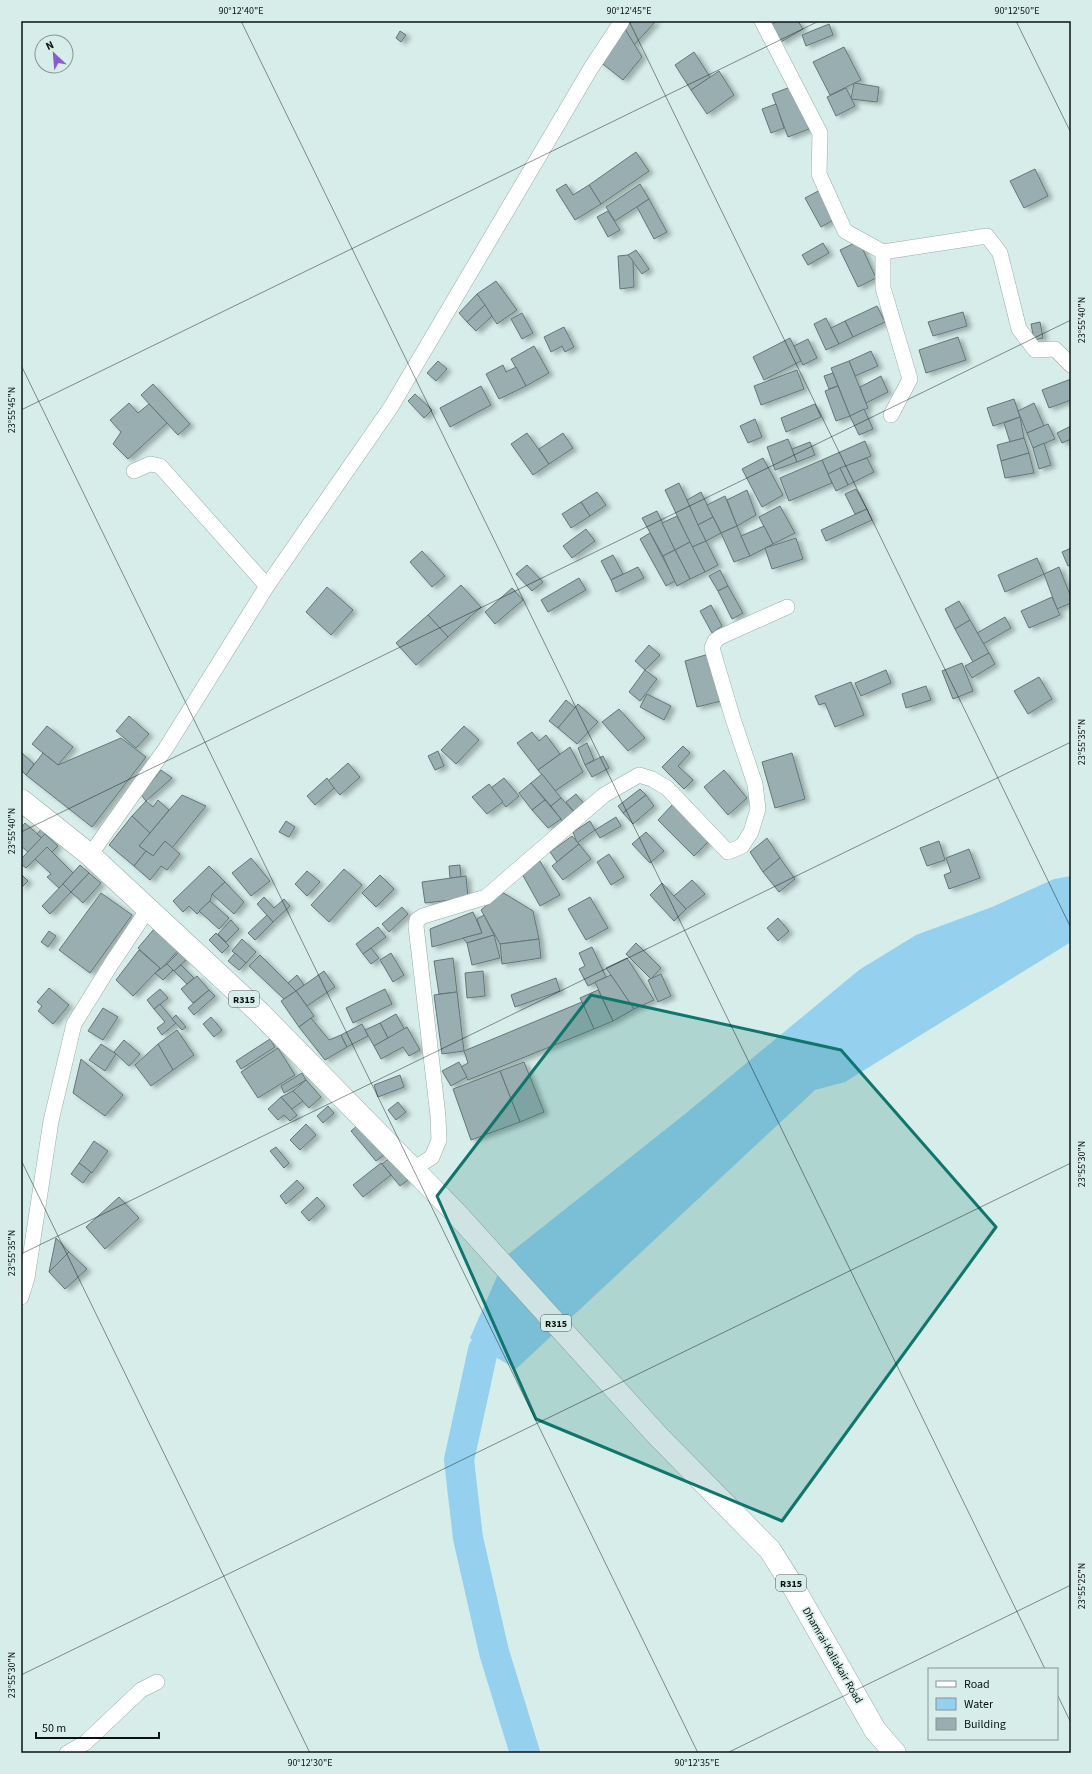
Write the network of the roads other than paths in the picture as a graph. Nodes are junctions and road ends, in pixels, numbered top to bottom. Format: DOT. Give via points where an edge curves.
graph roads {
  1 [pos="622,21"];
  2 [pos="762,21"];
  3 [pos="883,252"];
  4 [pos="1071,365"];
  5 [pos="891,415"];
  6 [pos="134,470"];
  7 [pos="267,586"];
  8 [pos="787,607"];
  9 [pos="21,800"];
  10 [pos="90,855"];
  11 [pos="148,909"];
  12 [pos="412,1170"];
  13 [pos="21,1297"];
  14 [pos="157,1682"];
  15 [pos="67,1753"];
  16 [pos="895,1753"];
  1 -- 7 [label="street" via="591,68 391,407"];
  2 -- 3 [label="street" via="820,133 819,174 845,231"];
  3 -- 4 [label="street" via="987,236 1000,253 1018,329 1035,350 1055,349"];
  3 -- 5 [label="street" via="883,288 910,379"];
  6 -- 7 [label="street" via="150,464 160,466"];
  7 -- 10 [label="street" via="166,748"];
  8 -- 12 [label="street" via="720,637 712,648 755,784 758,809 752,832 742,846 728,852 667,788 639,775 604,795 486,897 422,916 417,920 439,1140 432,1157"];
  9 -- 10 [label="main road, R315"];
  10 -- 11 [label="main road, R315"];
  11 -- 12 [label="main road, R315" via="260,1013"];
  11 -- 13 [label="street" via="74,1024 50,1121 27,1278"];
  12 -- 16 [label="main road, Dhamrai-Kaliakair Road / R315" via="455,1212 657,1435 770,1550 875,1730"];
  14 -- 15 [label="street" via="141,1690 84,1743"];
}
